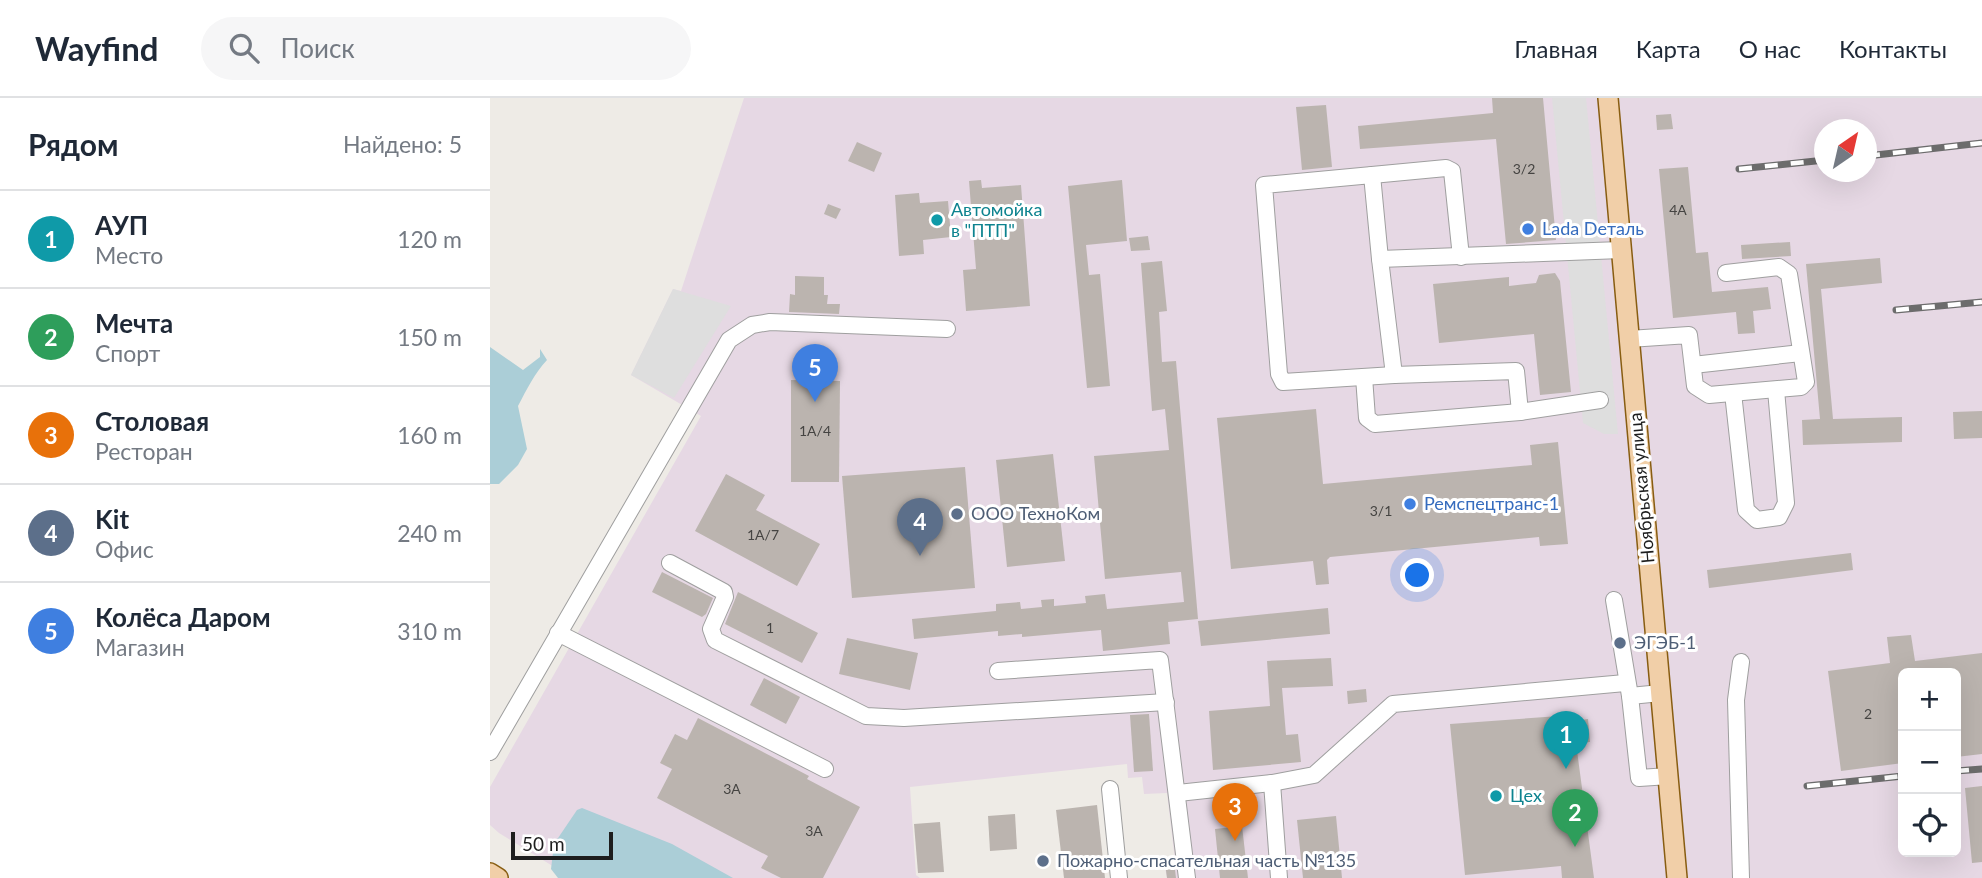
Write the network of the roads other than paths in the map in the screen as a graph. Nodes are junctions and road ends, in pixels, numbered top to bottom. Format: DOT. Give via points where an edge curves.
graph roads {
  1 [pos="1608,98"];
  2 [pos="1372,176"];
  3 [pos="1621,250"];
  4 [pos="1461,257"];
  5 [pos="1380,259"];
  6 [pos="1726,273"];
  7 [pos="947,329"];
  8 [pos="1629,338"];
  9 [pos="1801,354"];
  10 [pos="1693,365"];
  11 [pos="1394,375"];
  12 [pos="1364,377"];
  13 [pos="1776,390"];
  14 [pos="1733,393"];
  15 [pos="1600,400"];
  16 [pos="1520,412"];
  17 [pos="670,563"];
  18 [pos="1614,600"];
  19 [pos="558,633"];
  20 [pos="1741,662"];
  21 [pos="998,671"];
  22 [pos="1628,689"];
  23 [pos="1661,693"];
  24 [pos="1166,702"];
  25 [pos="490,752"];
  26 [pos="825,769"];
  27 [pos="1669,776"];
  28 [pos="1272,783"];
  29 [pos="1110,789"];
  30 [pos="1178,793"];
  31 [pos="1119,878"];
  32 [pos="1187,878"];
  33 [pos="1279,878"];
  34 [pos="1677,878"];
  35 [pos="1741,878"];
  1 -- 3 [label="main road, Ноябрьская улица"];
  2 -- 4 [label="street" via="1452,172"];
  2 -- 5 [label="street"];
  2 -- 12 [label="street" via="1270,183 1262,193 1283,382"];
  3 -- 4 [label="street"];
  3 -- 8 [label="main road, Ноябрьская улица"];
  4 -- 5 [label="street"];
  5 -- 11 [label="street"];
  6 -- 9 [label="street" via="1779,267 1790,274"];
  7 -- 19 [label="street" via="770,322 737,332 688,407"];
  8 -- 10 [label="street" via="1689,335"];
  8 -- 23 [label="main road, Ноябрьская улица"];
  9 -- 10 [label="street"];
  9 -- 13 [label="street" via="1806,382 1795,389"];
  10 -- 14 [label="street" via="1700,392"];
  11 -- 12 [label="street"];
  11 -- 16 [label="street" via="1517,371"];
  12 -- 16 [label="street" via="1367,418 1382,425"];
  13 -- 14 [label="street"];
  13 -- 14 [label="street" via="1786,503 1779,517 1757,520 1746,510"];
  15 -- 16 [label="street"];
  17 -- 24 [label="street" via="724,592 711,629 715,640 866,716 904,718"];
  18 -- 22 [label="street"];
  19 -- 25 [label="street"];
  19 -- 26 [label="street"];
  20 -- 35 [label="street" via="1736,699"];
  21 -- 24 [label="street" via="1160,660"];
  22 -- 23 [label="street"];
  22 -- 27 [label="street" via="1639,778"];
  22 -- 28 [label="street" via="1393,704 1314,775"];
  23 -- 27 [label="main road, Ноябрьская улица"];
  24 -- 30 [label="street"];
  27 -- 34 [label="main road, Ноябрьская улица"];
  28 -- 30 [label="street"];
  28 -- 33 [label="street"];
  29 -- 31 [label="street"];
  30 -- 32 [label="street"];
}
